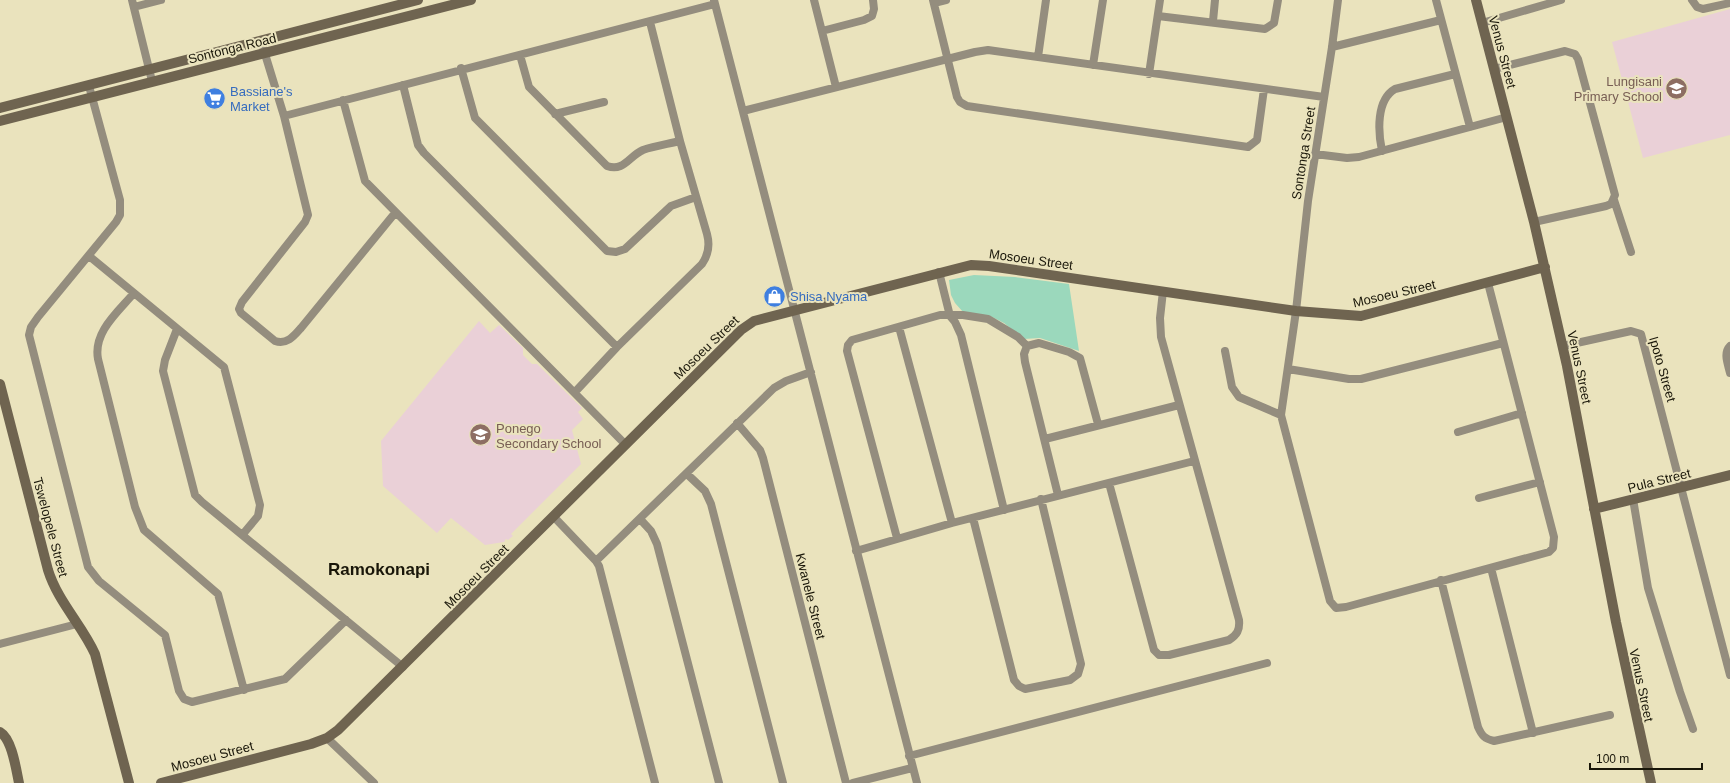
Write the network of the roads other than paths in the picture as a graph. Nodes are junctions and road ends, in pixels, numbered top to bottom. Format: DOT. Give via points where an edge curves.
graph roads {
  1 [pos="161,0"];
  2 [pos="418,0"];
  3 [pos="471,0"];
  4 [pos="814,0"];
  5 [pos="873,0"];
  6 [pos="946,0"];
  7 [pos="1046,0"];
  8 [pos="1103,0"];
  9 [pos="1160,0"];
  10 [pos="1215,0"];
  11 [pos="1278,0"];
  12 [pos="1338,0"];
  13 [pos="1436,0"];
  14 [pos="1476,0"];
  15 [pos="1562,0"];
  16 [pos="1692,0"];
  17 [pos="934,1"];
  18 [pos="715,2"];
  19 [pos="446,3"];
  20 [pos="1730,3"];
  21 [pos="133,4"];
  22 [pos="1158,16"];
  23 [pos="1441,20"];
  24 [pos="650,22"];
  25 [pos="1213,22"];
  26 [pos="1482,22"];
  27 [pos="822,31"];
  28 [pos="261,41"];
  29 [pos="1332,47"];
  30 [pos="265,53"];
  31 [pos="520,55"];
  32 [pos="1038,57"];
  33 [pos="948,59"];
  34 [pos="1093,65"];
  35 [pos="461,68"];
  36 [pos="1494,69"];
  37 [pos="150,70"];
  38 [pos="1149,74"];
  39 [pos="1455,74"];
  40 [pos="152,81"];
  41 [pos="403,85"];
  42 [pos="89,86"];
  43 [pos="836,87"];
  44 [pos="1264,89"];
  45 [pos="1324,97"];
  46 [pos="92,98"];
  47 [pos="343,100"];
  48 [pos="604,102"];
  49 [pos="0,108"];
  50 [pos="743,111"];
  51 [pos="555,114"];
  52 [pos="284,116"];
  53 [pos="1507,117"];
  54 [pos="0,121"];
  55 [pos="1470,127"];
  56 [pos="680,141"];
  57 [pos="1382,151"];
  58 [pos="1315,154"];
  59 [pos="696,197"];
  60 [pos="1614,200"];
  61 [pos="395,213"];
  62 [pos="1534,222"];
  63 [pos="1631,252"];
  64 [pos="89,256"];
  65 [pos="1545,267"];
  66 [pos="939,272"];
  67 [pos="1488,283"];
  68 [pos="1163,291"];
  69 [pos="134,293"];
  70 [pos="794,310"];
  71 [pos="1296,311"];
  72 [pos="950,316"];
  73 [pos="899,326"];
  74 [pos="178,329"];
  75 [pos="1503,343"];
  76 [pos="617,346"];
  77 [pos="1027,346"];
  78 [pos="1563,346"];
  79 [pos="1730,346"];
  80 [pos="1225,351"];
  81 [pos="1288,369"];
  82 [pos="811,372"];
  83 [pos="1730,374"];
  84 [pos="0,384"];
  85 [pos="575,392"];
  86 [pos="1179,405"];
  87 [pos="1522,413"];
  88 [pos="1281,415"];
  89 [pos="737,423"];
  90 [pos="1098,424"];
  91 [pos="1458,432"];
  92 [pos="1045,439"];
  93 [pos="626,445"];
  94 [pos="1194,460"];
  95 [pos="687,474"];
  96 [pos="1730,475"];
  97 [pos="1540,482"];
  98 [pos="1109,483"];
  99 [pos="1682,488"];
  100 [pos="1058,495"];
  101 [pos="1479,498"];
  102 [pos="1042,499"];
  103 [pos="1633,500"];
  104 [pos="1594,509"];
  105 [pos="1004,510"];
  106 [pos="554,517"];
  107 [pos="973,518"];
  108 [pos="640,519"];
  109 [pos="952,523"];
  110 [pos="242,534"];
  111 [pos="897,538"];
  112 [pos="856,551"];
  113 [pos="596,561"];
  114 [pos="1491,568"];
  115 [pos="1441,580"];
  116 [pos="346,620"];
  117 [pos="77,624"];
  118 [pos="0,644"];
  119 [pos="1267,662"];
  120 [pos="403,667"];
  121 [pos="1730,675"];
  122 [pos="244,690"];
  123 [pos="1610,715"];
  124 [pos="1694,729"];
  125 [pos="0,732"];
  126 [pos="1533,733"];
  127 [pos="327,738"];
  128 [pos="909,756"];
  129 [pos="912,768"];
  130 [pos="19,783"];
  131 [pos="129,783"];
  132 [pos="160,783"];
  133 [pos="374,783"];
  134 [pos="655,783"];
  135 [pos="719,783"];
  136 [pos="783,783"];
  137 [pos="846,783"];
  138 [pos="853,783"];
  139 [pos="917,783"];
  140 [pos="1651,783"];
  1 -- 21 [label="street"];
  2 -- 28 [label="street, Sontonga Road"];
  3 -- 19 [label="street, Sontonga Road"];
  4 -- 27 [label="street"];
  5 -- 27 [label="street" via="872,16"];
  6 -- 17 [label="street"];
  7 -- 32 [label="street"];
  8 -- 34 [label="street"];
  9 -- 22 [label="street"];
  10 -- 25 [label="street"];
  11 -- 25 [label="street" via="1274,23 1265,29"];
  12 -- 29 [label="street, Sontonga Street"];
  13 -- 23 [label="street"];
  14 -- 26 [label="street, Venus Street"];
  15 -- 26 [label="street"];
  16 -- 20 [label="street" via="1697,7 1703,8"];
  17 -- 33 [label="street"];
  18 -- 24 [label="street"];
  18 -- 50 [label="street"];
  19 -- 30 [label="street, Sontonga Road"];
  21 -- 37 [label="street"];
  22 -- 25 [label="street"];
  22 -- 38 [label="street"];
  23 -- 29 [label="street"];
  23 -- 39 [label="street"];
  24 -- 31 [label="street"];
  24 -- 56 [label="street"];
  26 -- 36 [label="street, Venus Street"];
  27 -- 43 [label="street"];
  28 -- 30 [label="street"];
  28 -- 37 [label="street, Sontonga Road"];
  29 -- 45 [label="street, Sontonga Street"];
  30 -- 40 [label="street, Sontonga Road"];
  30 -- 52 [label="street"];
  31 -- 35 [label="street"];
  31 -- 51 [label="street" via="528,86"];
  32 -- 33 [label="street" via="988,50"];
  32 -- 34 [label="street"];
  33 -- 43 [label="street"];
  33 -- 44 [label="street" via="957,98 965,106 1244,147 1251,146 1257,140"];
  34 -- 38 [label="street"];
  35 -- 41 [label="street"];
  35 -- 59 [label="street" via="475,118 607,251 625,250 671,206"];
  36 -- 53 [label="street, Venus Street"];
  36 -- 60 [label="street" via="1565,51 1575,54 1607,165"];
  37 -- 40 [label="street"];
  37 -- 42 [label="street, Sontonga Road"];
  38 -- 44 [label="street"];
  39 -- 55 [label="street"];
  39 -- 57 [label="street" via="1395,89 1389,93 1383,104 1380,128"];
  40 -- 46 [label="street, Sontonga Road"];
  41 -- 47 [label="street"];
  41 -- 76 [label="street" via="418,145 424,153"];
  42 -- 46 [label="street"];
  42 -- 49 [label="street, Sontonga Road"];
  43 -- 50 [label="street"];
  44 -- 45 [label="street"];
  45 -- 58 [label="street, Sontonga Street"];
  46 -- 54 [label="street, Sontonga Road"];
  46 -- 64 [label="street" via="119,195 120,210 116,222"];
  47 -- 52 [label="street"];
  47 -- 61 [label="street" via="363,178"];
  48 -- 51 [label="street"];
  50 -- 70 [label="street"];
  51 -- 56 [label="street" via="603,163 612,168 622,166 643,150"];
  52 -- 61 [label="street" via="308,218 240,305 241,313 246,318 275,341 289,340"];
  53 -- 55 [label="street"];
  53 -- 62 [label="street, Venus Street"];
  55 -- 57 [label="street"];
  56 -- 59 [label="street"];
  57 -- 58 [label="street" via="1347,158"];
  58 -- 71 [label="street, Sontonga Street"];
  59 -- 76 [label="street" via="708,240 705,259"];
  60 -- 62 [label="street" via="1606,206"];
  60 -- 63 [label="street"];
  61 -- 85 [label="street"];
  62 -- 65 [label="street, Venus Street"];
  64 -- 69 [label="street"];
  64 -- 122 [label="street" via="38,317 29,335 87,562 91,572 100,581 165,635 179,691 184,699 198,702"];
  65 -- 67 [label="street, Mosoeu Street"];
  65 -- 78 [label="street, Venus Street"];
  66 -- 68 [label="street, Mosoeu Street" via="982,265"];
  66 -- 70 [label="street, Mosoeu Street"];
  66 -- 72 [label="street"];
  67 -- 71 [label="street, Mosoeu Street" via="1361,316"];
  67 -- 75 [label="street"];
  68 -- 71 [label="street, Mosoeu Street"];
  68 -- 86 [label="street" via="1160,330"];
  69 -- 74 [label="street"];
  69 -- 122 [label="street" via="101,333 96,352 135,507 144,530 218,594"];
  70 -- 82 [label="street"];
  70 -- 93 [label="street, Mosoeu Street" via="754,321 746,326"];
  71 -- 81 [label="street, Sontonga Street"];
  72 -- 73 [label="street" via="940,315"];
  72 -- 77 [label="street" via="988,319 1018,337"];
  72 -- 105 [label="street" via="960,335"];
  73 -- 109 [label="street"];
  73 -- 111 [label="street" via="854,339 847,348"];
  74 -- 110 [label="street" via="163,371 193,491 202,502"];
  74 -- 110 [label="street" via="222,364 227,375 260,505 258,516"];
  75 -- 81 [label="street" via="1361,379"];
  75 -- 87 [label="street"];
  76 -- 85 [label="street"];
  77 -- 90 [label="street" via="1043,344 1080,358"];
  77 -- 92 [label="street" via="1025,362"];
  78 -- 99 [label="street, Ipoto Street" via="1631,331 1640,334"];
  78 -- 104 [label="street, Venus Street"];
  79 -- 83 [label="street" via="1726,350"];
  80 -- 88 [label="street" via="1232,387 1238,397"];
  81 -- 88 [label="street, Sontonga Street"];
  82 -- 89 [label="street" via="778,385"];
  82 -- 112 [label="street"];
  84 -- 117 [label="street, Tswelopele Street" via="48,570 59,597"];
  85 -- 93 [label="street"];
  86 -- 90 [label="street"];
  86 -- 94 [label="street"];
  87 -- 91 [label="street"];
  87 -- 97 [label="street"];
  88 -- 115 [label="street" via="1333,606 1346,607"];
  89 -- 95 [label="street"];
  89 -- 137 [label="street, Kwanele Street" via="760,450 763,458"];
  90 -- 92 [label="street"];
  92 -- 100 [label="street"];
  93 -- 106 [label="street, Mosoeu Street"];
  94 -- 98 [label="street"];
  94 -- 98 [label="street" via="1239,620 1237,633 1229,640 1169,655 1159,655 1154,650"];
  95 -- 108 [label="street"];
  95 -- 136 [label="street" via="705,491 711,504"];
  96 -- 99 [label="street, Pula Street"];
  97 -- 101 [label="street"];
  97 -- 114 [label="street" via="1554,537 1553,548 1549,552"];
  98 -- 100 [label="street"];
  99 -- 103 [label="street, Pula Street"];
  99 -- 121 [label="street"];
  100 -- 102 [label="street"];
  102 -- 105 [label="street"];
  102 -- 107 [label="street" via="1081,664 1078,674 1070,680 1025,689 1014,680"];
  103 -- 104 [label="street, Pula Street"];
  103 -- 124 [label="street" via="1648,588"];
  104 -- 140 [label="street, Venus Street"];
  105 -- 107 [label="street"];
  106 -- 113 [label="street"];
  106 -- 120 [label="street, Mosoeu Street"];
  107 -- 109 [label="street"];
  108 -- 113 [label="street"];
  108 -- 135 [label="street" via="651,531 657,544"];
  109 -- 111 [label="street"];
  110 -- 116 [label="street"];
  111 -- 112 [label="street"];
  112 -- 128 [label="street"];
  113 -- 134 [label="street"];
  114 -- 115 [label="street"];
  114 -- 126 [label="street"];
  115 -- 126 [label="street" via="1481,735 1486,740 1494,741"];
  116 -- 120 [label="street"];
  116 -- 122 [label="street" via="289,677"];
  117 -- 118 [label="street"];
  117 -- 131 [label="street, Tswelopele Street" via="95,654"];
  119 -- 128 [label="street"];
  120 -- 127 [label="street, Mosoeu Street" via="343,726"];
  123 -- 126 [label="street"];
  125 -- 130 [label="street" via="9,744"];
  127 -- 132 [label="street, Mosoeu Street"];
  127 -- 133 [label="street"];
  128 -- 129 [label="street"];
  129 -- 138 [label="street"];
  129 -- 139 [label="street"];
}
